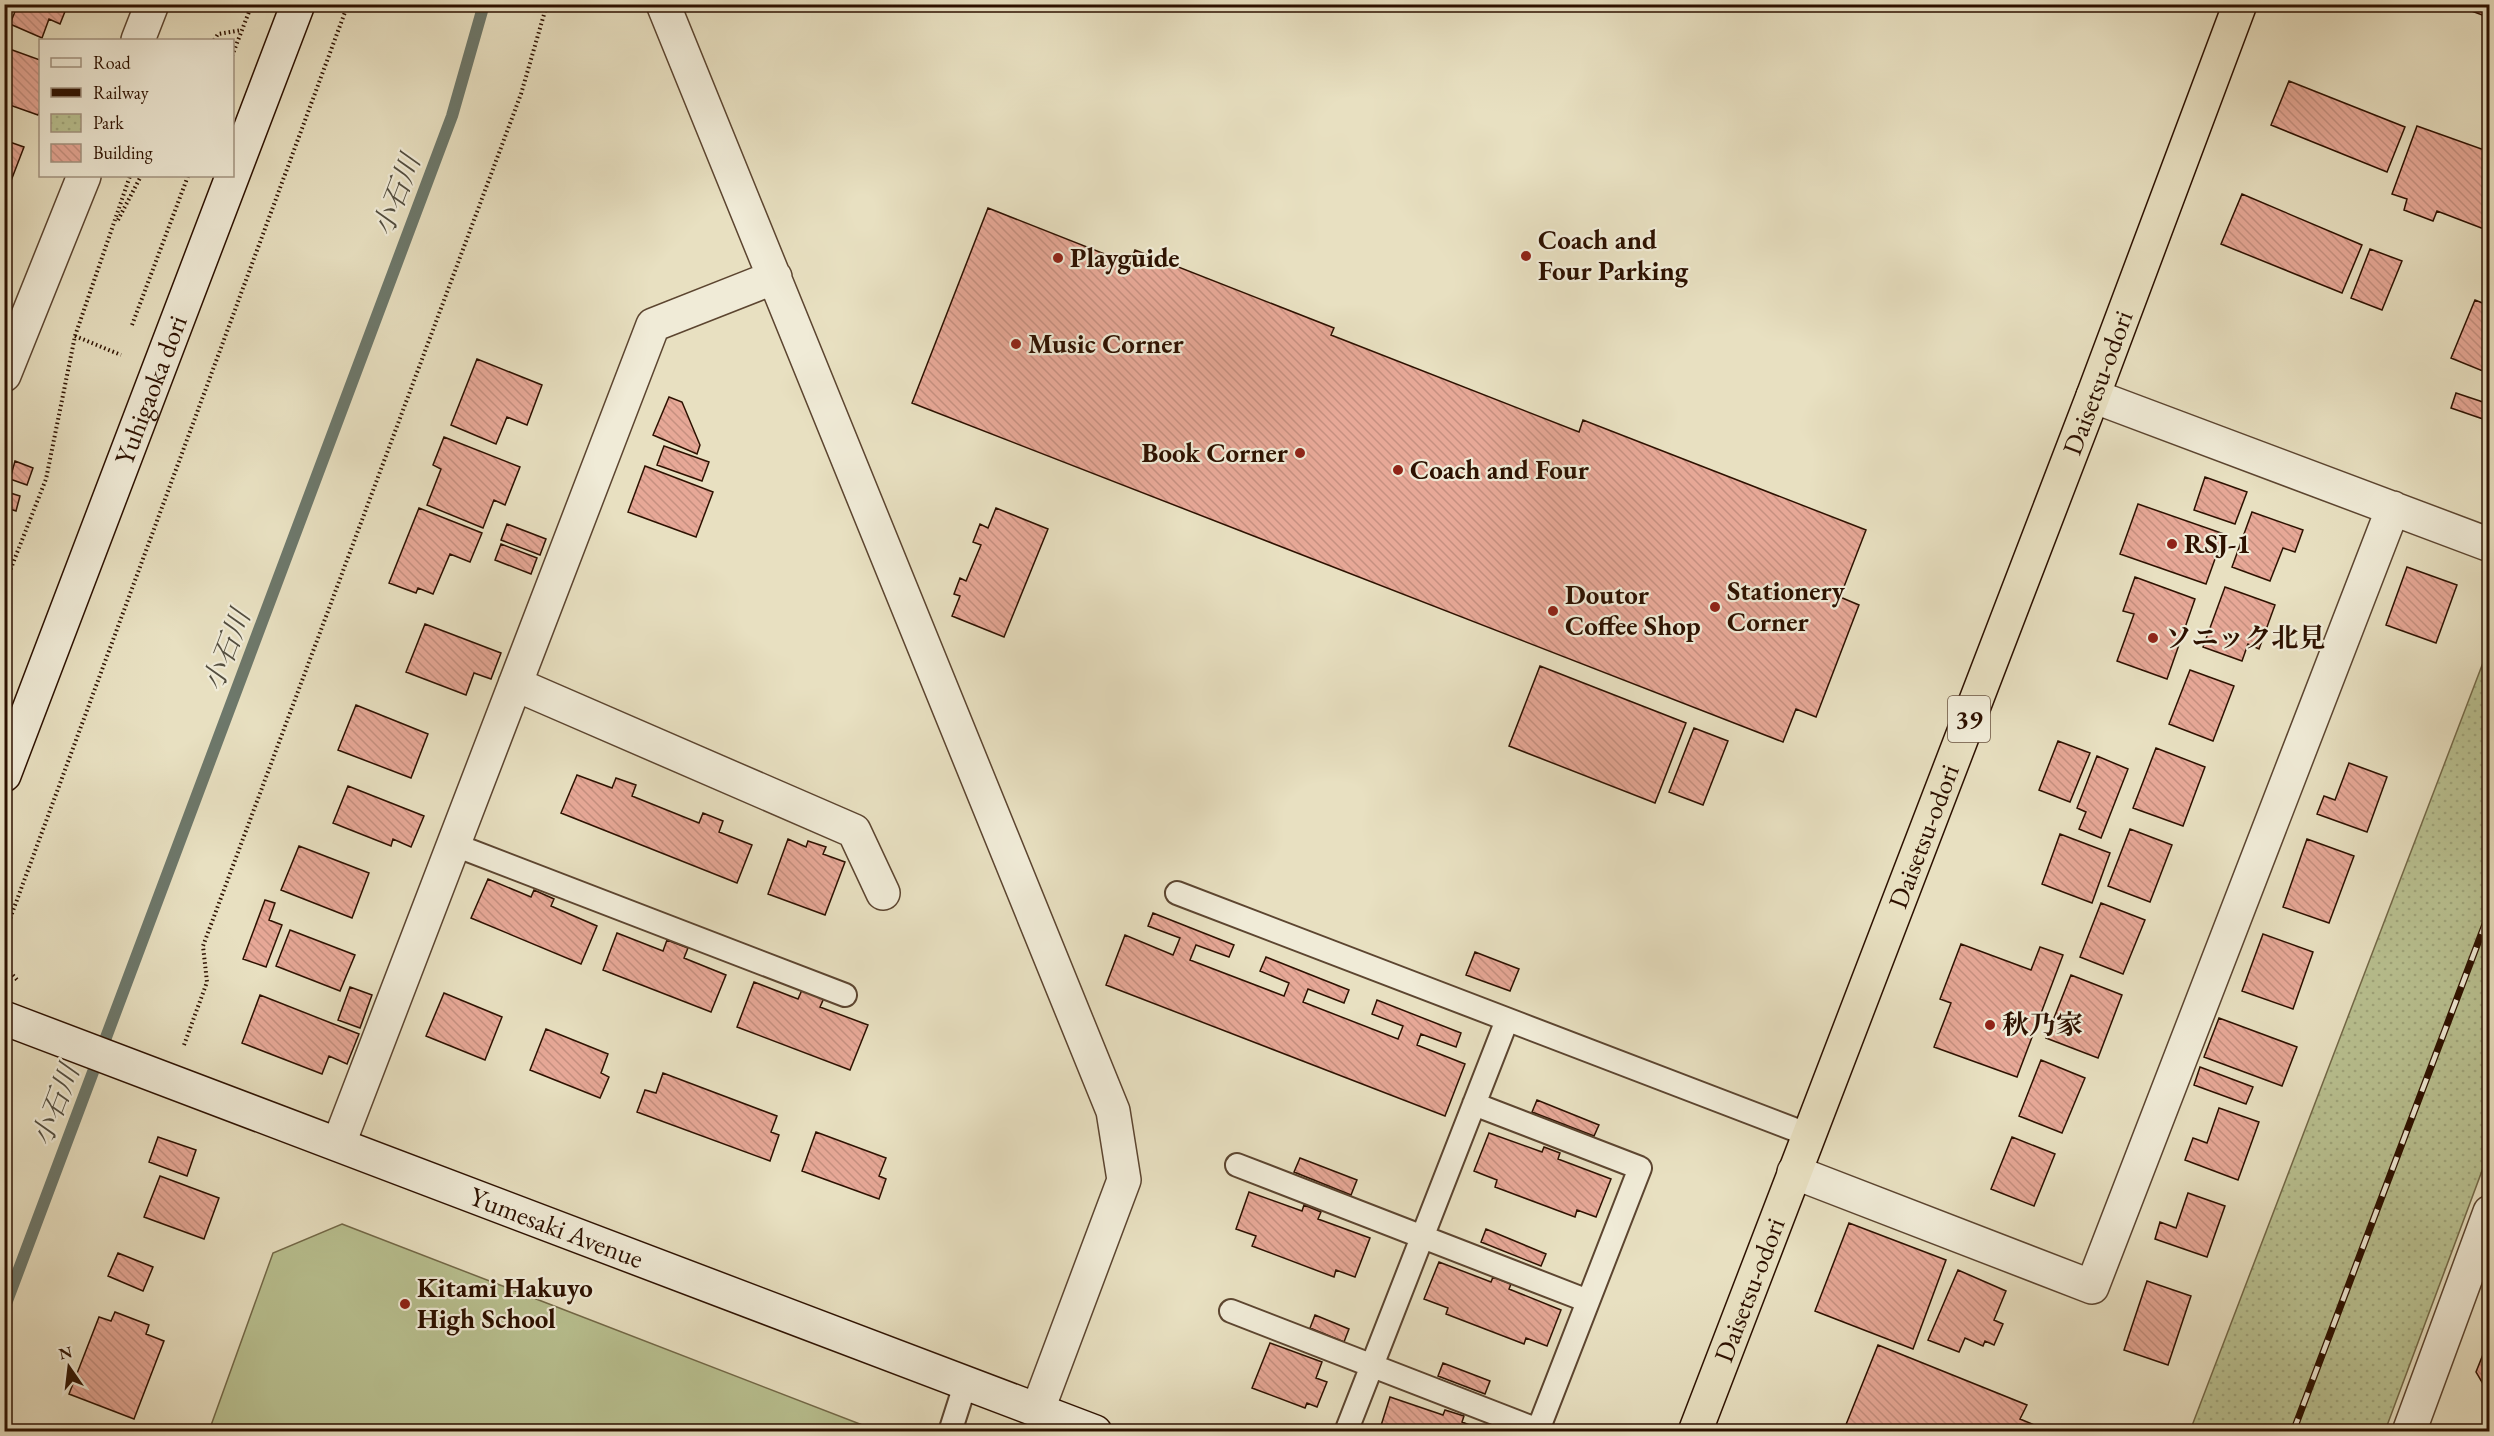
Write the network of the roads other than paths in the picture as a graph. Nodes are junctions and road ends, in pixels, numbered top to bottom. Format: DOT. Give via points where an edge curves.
graph roads {
  1 [pos="152,4"];
  2 [pos="298,4"];
  3 [pos="663,4"];
  4 [pos="2240,4"];
  5 [pos="138,39"];
  6 [pos="234,172"];
  7 [pos="84,177"];
  8 [pos="232,177"];
  9 [pos="775,277"];
  10 [pos="4,375"];
  11 [pos="2093,396"];
  12 [pos="2393,508"];
  13 [pos="2490,545"];
  14 [pos="515,684"];
  15 [pos="4,774"];
  16 [pos="455,845"];
  17 [pos="883,893"];
  18 [pos="1177,894"];
  19 [pos="845,995"];
  20 [pos="1507,1020"];
  21 [pos="11,1021"];
  22 [pos="1474,1104"];
  23 [pos="1809,1135"];
  24 [pos="339,1143"];
  25 [pos="1237,1165"];
  26 [pos="1794,1172"];
  27 [pos="2490,1212"];
  28 [pos="1422,1237"];
  29 [pos="1588,1301"];
  30 [pos="1231,1311"];
  31 [pos="1372,1365"];
  32 [pos="966,1382"];
  33 [pos="1038,1409"];
  34 [pos="950,1431"];
  35 [pos="1095,1431"];
  36 [pos="1346,1431"];
  37 [pos="1695,1431"];
  38 [pos="2409,1431"];
  1 -- 5 [label="street"];
  2 -- 6 [label="street, Yuhigaoka dori"];
  3 -- 9 [label="street"];
  4 -- 11 [label="highway, Daisetsu-odori / 39"];
  7 -- 10 [label="street"];
  8 -- 15 [label="street, Yuhigaoka dori"];
  9 -- 14 [label="street" via="653,325"];
  9 -- 33 [label="street" via="1113,1111 1124,1180"];
  11 -- 12 [label="street"];
  11 -- 23 [label="highway, Daisetsu-odori / 39"];
  12 -- 13 [label="street"];
  12 -- 26 [label="street" via="2092,1287"];
  14 -- 16 [label="street"];
  14 -- 17 [label="street" via="854,831"];
  16 -- 19 [label="lane"];
  16 -- 24 [label="street"];
  18 -- 20 [label="lane"];
  20 -- 22 [label="lane"];
  20 -- 23 [label="lane"];
  21 -- 24 [label="street, Yumesaki Avenue"];
  22 -- 28 [label="lane"];
  22 -- 29 [label="lane" via="1640,1168"];
  23 -- 26 [label="highway, Daisetsu-odori / 39"];
  24 -- 32 [label="street, Yumesaki Avenue"];
  25 -- 28 [label="lane"];
  26 -- 37 [label="highway, Daisetsu-odori / 39"];
  27 -- 38 [label="street"];
  28 -- 29 [label="lane"];
  28 -- 31 [label="lane"];
  29 -- 31 [label="lane" via="1538,1430"];
  30 -- 31 [label="lane"];
  31 -- 36 [label="lane"];
  32 -- 33 [label="street, Yumesaki Avenue"];
  32 -- 34 [label="lane"];
  33 -- 35 [label="street, Yumesaki Avenue"];
}
